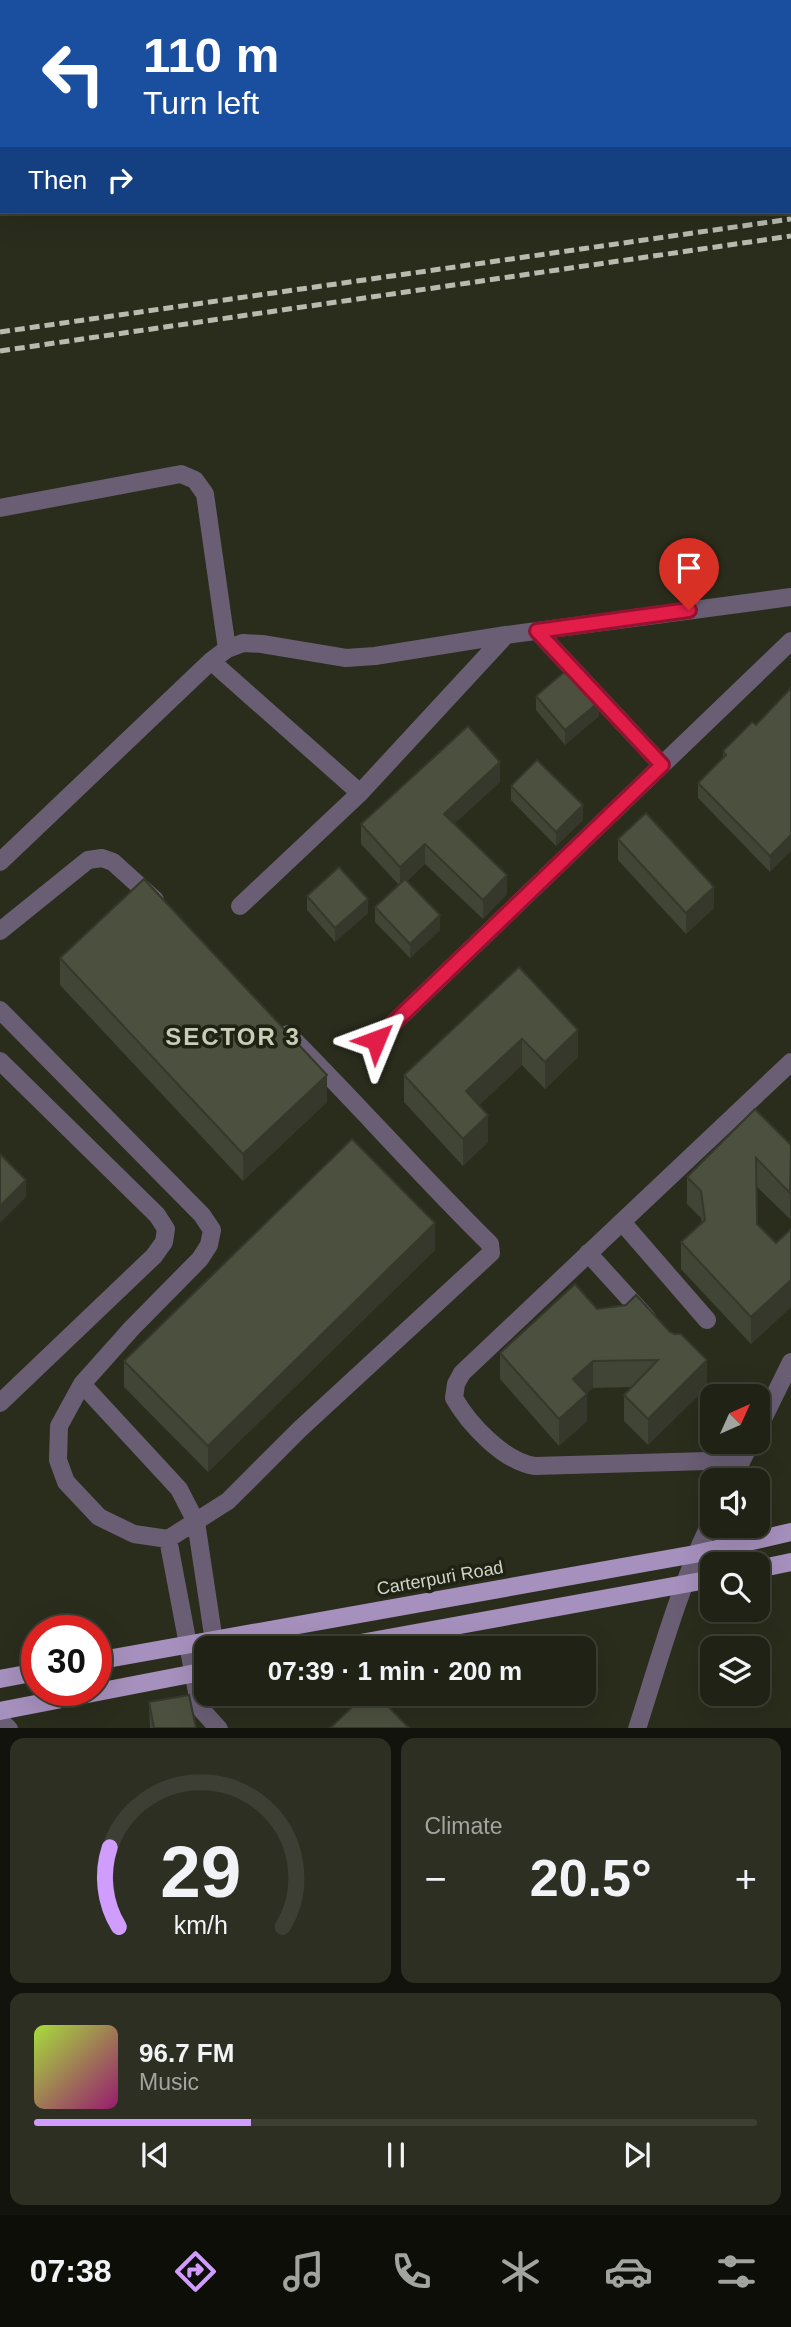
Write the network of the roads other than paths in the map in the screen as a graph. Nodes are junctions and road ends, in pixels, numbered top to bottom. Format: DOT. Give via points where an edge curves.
graph roads {
  1 [pos="0,508"];
  2 [pos="791,597"];
  3 [pos="537,631"];
  4 [pos="506,635"];
  5 [pos="791,641"];
  6 [pos="227,649"];
  7 [pos="211,661"];
  8 [pos="662,765"];
  9 [pos="360,793"];
  10 [pos="0,862"];
  11 [pos="240,906"];
  12 [pos="163,909"];
  13 [pos="0,931"];
  14 [pos="0,1010"];
  15 [pos="270,1017"];
  16 [pos="376,1040"];
  17 [pos="0,1061"];
  18 [pos="791,1062"];
  19 [pos="622,1222"];
  20 [pos="588,1253"];
  21 [pos="707,1320"];
  22 [pos="659,1331"];
  23 [pos="791,1362"];
  24 [pos="82,1384"];
  25 [pos="0,1403"];
  26 [pos="770,1405"];
  27 [pos="745,1454"];
  28 [pos="742,1460"];
  29 [pos="738,1468"];
  30 [pos="196,1522"];
  31 [pos="791,1532"];
  32 [pos="703,1538"];
  33 [pos="168,1539"];
  34 [pos="695,1554"];
  35 [pos="791,1562"];
  36 [pos="770,1566"];
  37 [pos="700,1582"];
  38 [pos="683,1586"];
  39 [pos="213,1636"];
  40 [pos="257,1636"];
  41 [pos="400,1636"];
  42 [pos="187,1644"];
  43 [pos="194,1644"];
  44 [pos="112,1658"];
  45 [pos="194,1659"];
  46 [pos="194,1673"];
  47 [pos="21,1675"];
  48 [pos="0,1679"];
  49 [pos="200,1706"];
  50 [pos="0,1711"];
  51 [pos="0,1720"];
  52 [pos="9,1728"];
  53 [pos="219,1728"];
  54 [pos="637,1728"];
  1 -- 6 [label="street" via="181,474 195,480 205,494"];
  2 -- 3 [label="street"];
  3 -- 4 [label="street"];
  3 -- 8 [label="street"];
  4 -- 6 [label="street" via="346,658 262,644 243,643"];
  4 -- 9 [label="street"];
  5 -- 8 [label="street"];
  6 -- 7 [label="street"];
  7 -- 9 [label="street"];
  7 -- 10 [label="street"];
  8 -- 16 [label="street"];
  9 -- 11 [label="street"];
  12 -- 13 [label="street" via="113,862 102,858 88,860"];
  14 -- 24 [label="street" via="212,1230 200,1259"];
  15 -- 30 [label="street" via="490,1244 491,1253 300,1429 228,1502"];
  17 -- 25 [label="street" via="166,1229 154,1256"];
  18 -- 19 [label="street"];
  19 -- 20 [label="street"];
  19 -- 21 [label="street"];
  20 -- 22 [label="street"];
  20 -- 28 [label="street" via="462,1373 454,1398 461,1411 506,1455 522,1464"];
  23 -- 26 [label="street"];
  24 -- 30 [label="street" via="179,1489"];
  24 -- 33 [label="street" via="59,1426 58,1460 66,1482 99,1517 134,1534"];
  27 -- 28 [label="street"];
  28 -- 29 [label="street"];
  30 -- 33 [label="street"];
  30 -- 39 [label="street"];
  31 -- 34 [label="main road, Carterpuri Road"];
  32 -- 34 [label="street"];
  33 -- 42 [label="street"];
  34 -- 38 [label="street"];
  34 -- 40 [label="main road, Carterpuri Road"];
  35 -- 36 [label="main road"];
  37 -- 38 [label="main road"];
  38 -- 41 [label="main road"];
  38 -- 54 [label="street"];
  42 -- 43 [label="main road, Carterpuri Road"];
  42 -- 44 [label="main road, Carterpuri Road"];
  42 -- 45 [label="street"];
  46 -- 50 [label="main road"];
  47 -- 48 [label="main road"];
  49 -- 53 [label="street"];
  51 -- 52 [label="street"];
}
